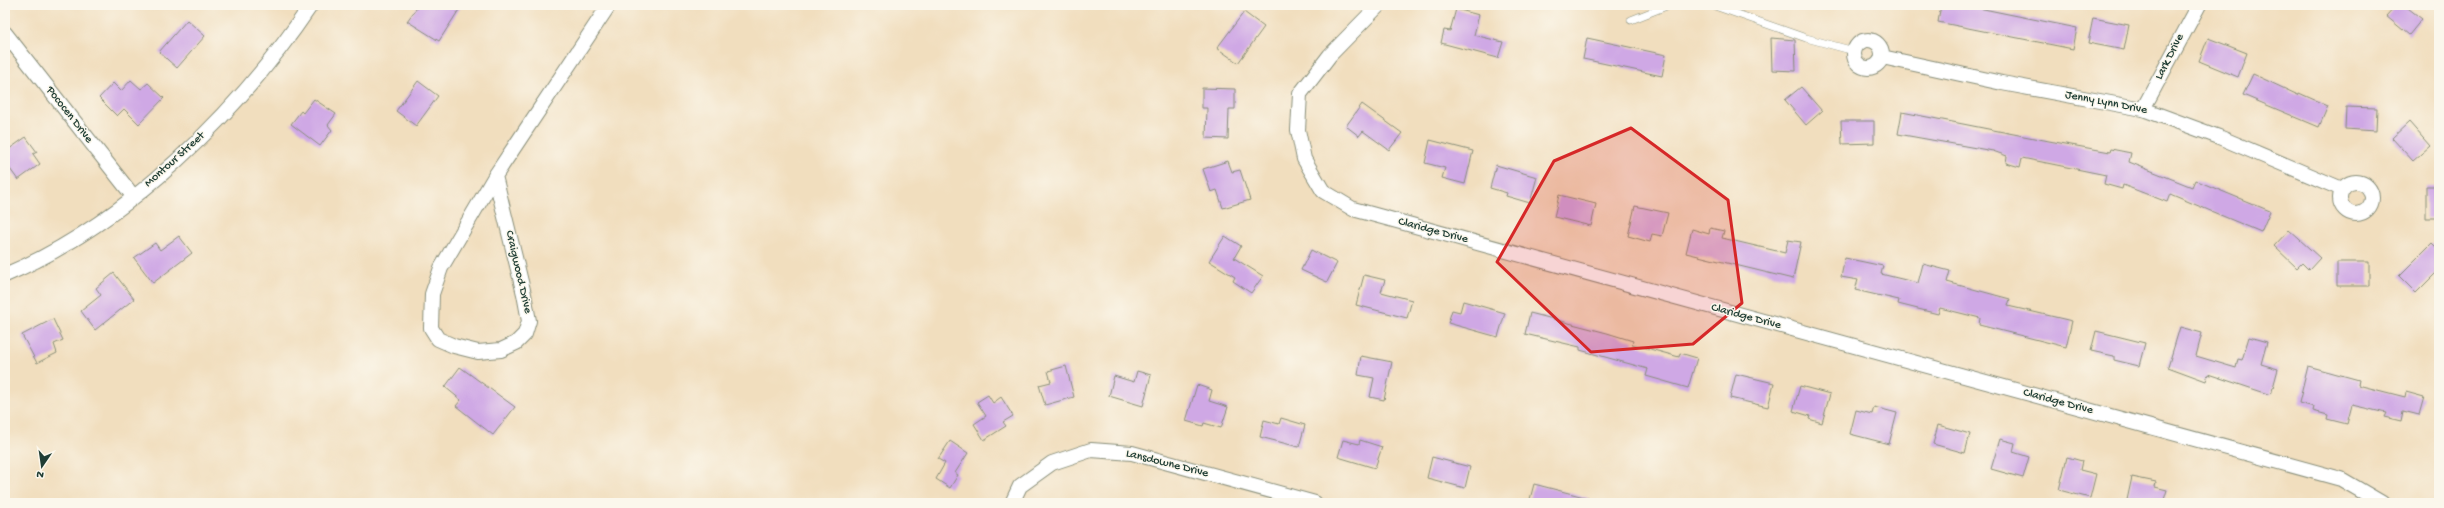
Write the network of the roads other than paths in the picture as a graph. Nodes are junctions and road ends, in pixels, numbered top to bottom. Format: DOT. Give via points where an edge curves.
graph roads {
  1 [pos="311,5"];
  2 [pos="609,5"];
  3 [pos="1378,5"];
  4 [pos="1670,5"];
  5 [pos="1712,5"];
  6 [pos="2199,5"];
  7 [pos="1631,20"];
  8 [pos="5,33"];
  9 [pos="1854,51"];
  10 [pos="1882,57"];
  11 [pos="2143,109"];
  12 [pos="495,176"];
  13 [pos="2342,189"];
  14 [pos="133,196"];
  15 [pos="5,275"];
  16 [pos="1012,503"];
  17 [pos="1315,503"];
  18 [pos="2382,503"];
  1 -- 14 [label="street, Montour Street" via="270,59 206,133 162,174"];
  2 -- 12 [label="street, Craigwood Drive"];
  3 -- 18 [label="street, Claridge Drive" via="1330,55 1300,94 1298,130 1304,159 1323,191 1352,209 2341,479"];
  4 -- 7 [label="lane"];
  5 -- 9 [label="lane" via="1806,38"];
  6 -- 11 [label="street, Lark Drive"];
  8 -- 14 [label="street, Pococen Drive"];
  9 -- 10 [label="street" via="1860,42 1871,40 1880,46"];
  9 -- 10 [label="street" via="1856,62 1865,68 1876,66"];
  10 -- 11 [label="street, Jenny Lynn Drive" via="2002,83"];
  11 -- 13 [label="street, Jenny Lynn Drive"];
  12 -- 12 [label="street, Craigwood Drive" via="529,321 524,334 516,343 501,350 478,352 438,339 430,328 432,294 441,268"];
  14 -- 15 [label="street, Montour Street" via="73,239"];
  16 -- 17 [label="street, Lansdowne Drive" via="1020,486 1052,463 1091,450 1132,453"];
}
